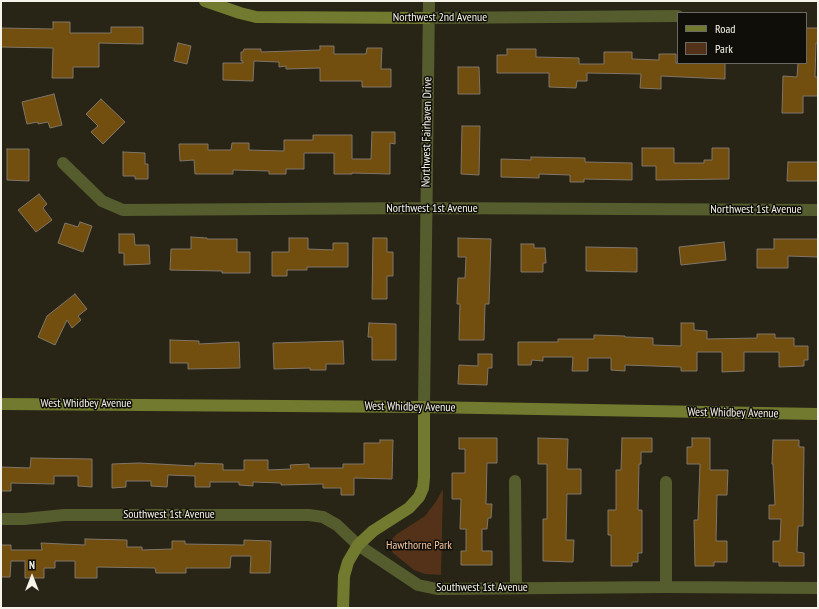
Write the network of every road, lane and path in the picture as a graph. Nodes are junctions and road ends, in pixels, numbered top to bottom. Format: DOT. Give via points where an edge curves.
graph roads {
  1 [pos="205,1"];
  2 [pos="429,1"];
  3 [pos="677,16"];
  4 [pos="428,18"];
  5 [pos="64,162"];
  6 [pos="426,208"];
  7 [pos="818,210"];
  8 [pos="1,404"];
  9 [pos="424,407"];
  10 [pos="818,414"];
  11 [pos="515,481"];
  12 [pos="666,482"];
  13 [pos="1,519"];
  14 [pos="358,545"];
  15 [pos="666,587"];
  16 [pos="516,588"];
  17 [pos="818,588"];
  18 [pos="343,608"];
  1 -- 4 [label="street, Northwest 2nd Avenue" via="256,17"];
  2 -- 4 [label="street, Northwest Fairhaven Drive"];
  3 -- 4 [label="street, Northwest 2nd Avenue"];
  4 -- 6 [label="street, Northwest Fairhaven Drive"];
  5 -- 6 [label="street, Northwest 1st Avenue" via="102,201 123,210"];
  6 -- 7 [label="street, Northwest 1st Avenue"];
  6 -- 9 [label="street, Northwest Fairhaven Drive"];
  8 -- 9 [label="street, West Whidbey Avenue"];
  9 -- 10 [label="street, West Whidbey Avenue"];
  9 -- 14 [label="street" via="423,488 409,508 373,531"];
  11 -- 16 [label="street"];
  12 -- 15 [label="street"];
  13 -- 14 [label="street, Southwest 1st Avenue" via="64,515 309,515 323,517 337,525"];
  14 -- 16 [label="street, Southwest 1st Avenue" via="418,585 437,589"];
  14 -- 18 [label="street" via="348,562 344,576"];
  15 -- 16 [label="street, Southwest 1st Avenue"];
  15 -- 17 [label="street, Southwest 1st Avenue"];
}
